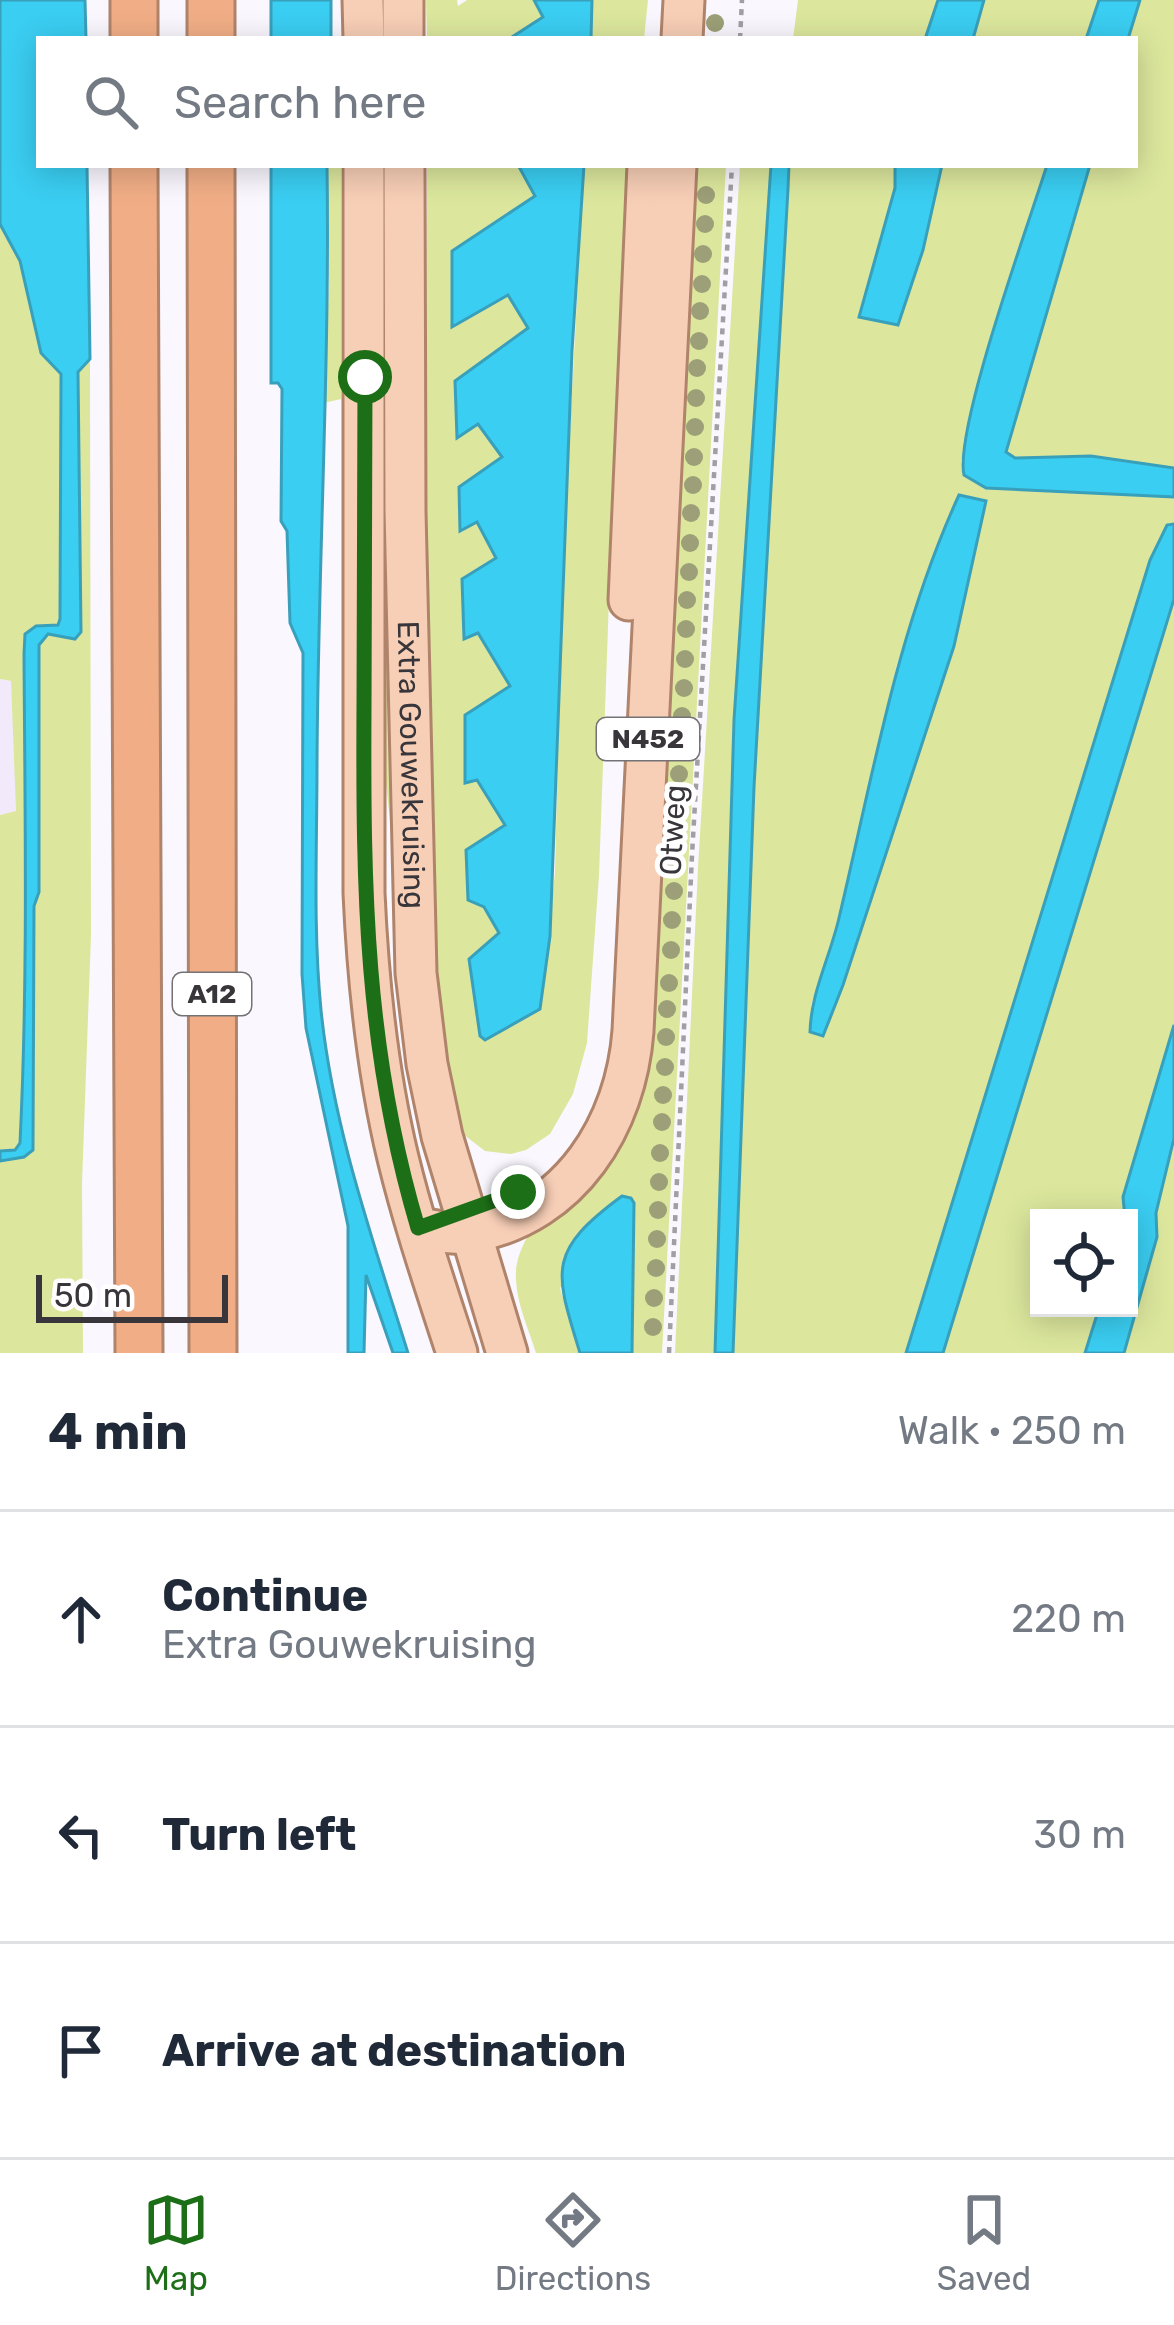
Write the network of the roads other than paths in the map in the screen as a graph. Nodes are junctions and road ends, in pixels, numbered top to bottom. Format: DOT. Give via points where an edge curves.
graph roads {
  1 [pos="134,0"];
  2 [pos="211,0"];
  3 [pos="363,0"];
  4 [pos="403,0"];
  5 [pos="656,0"];
  6 [pos="684,0"];
  7 [pos="134,36"];
  8 [pos="211,36"];
  9 [pos="364,36"];
  10 [pos="403,36"];
  11 [pos="655,36"];
  12 [pos="682,36"];
  13 [pos="134,168"];
  14 [pos="212,168"];
  15 [pos="364,168"];
  16 [pos="404,168"];
  17 [pos="648,168"];
  18 [pos="676,168"];
  19 [pos="465,1224"];
  20 [pos="418,1228"];
  21 [pos="140,1353"];
  22 [pos="213,1353"];
  23 [pos="457,1353"];
  24 [pos="507,1353"];
  1 -- 7 [label="highway"];
  2 -- 8 [label="highway"];
  3 -- 9 [label="main road"];
  4 -- 10 [label="main road"];
  5 -- 11 [label="main road"];
  6 -- 12 [label="main road"];
  13 -- 21 [label="highway, A12"];
  14 -- 22 [label="highway, A12"];
  15 -- 20 [label="main road, Extra Gouwekruising" via="364,908 383,1086"];
  16 -- 19 [label="main road, Extra Gouwekruising" via="412,926 427,1064"];
  17 -- 19 [label="main road, N452" via="606,1059 590,1112 561,1156"];
  18 -- 19 [label="main road, N452" via="629,1067 607,1131 575,1176 533,1210"];
  19 -- 20 [label="main road, N452"];
  19 -- 24 [label="main road, Extra Gouwekruising"];
  20 -- 23 [label="main road, Extra Gouwekruising"];
}
